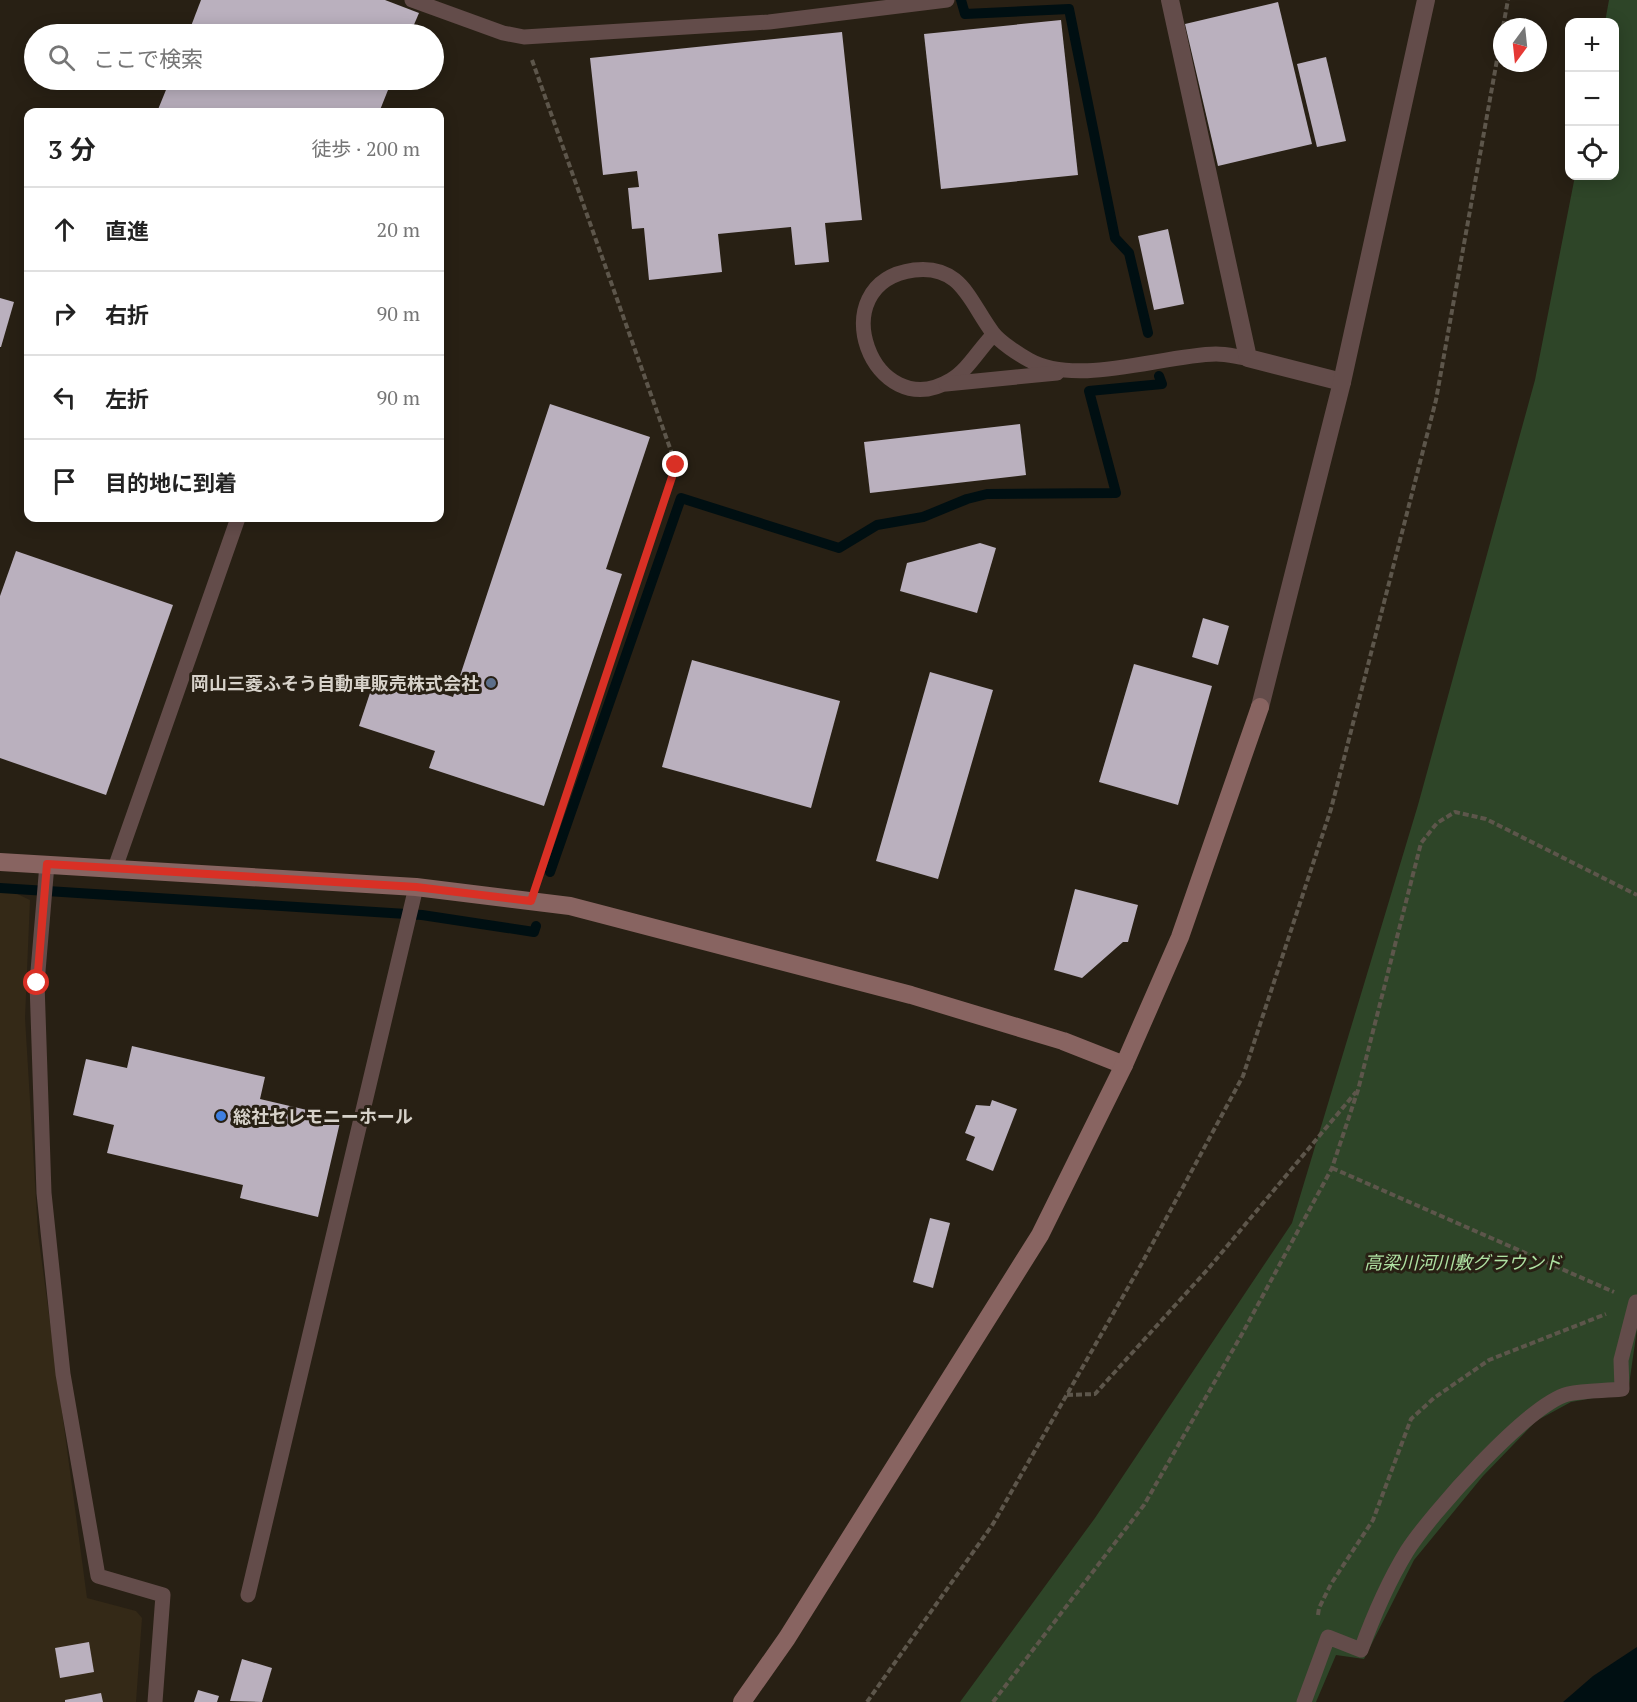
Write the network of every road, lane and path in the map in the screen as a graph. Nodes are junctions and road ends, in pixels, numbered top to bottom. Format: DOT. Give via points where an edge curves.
graph roads {
  1 [pos="412,0"];
  2 [pos="947,0"];
  3 [pos="1170,0"];
  4 [pos="1426,0"];
  5 [pos="1508,0"];
  6 [pos="1505,18"];
  7 [pos="524,37"];
  8 [pos="1495,72"];
  9 [pos="994,334"];
  10 [pos="1248,358"];
  11 [pos="1081,370"];
  12 [pos="1342,382"];
  13 [pos="940,385"];
  14 [pos="237,522"];
  15 [pos="0,862"];
  16 [pos="47,864"];
  17 [pos="115,868"];
  18 [pos="416,887"];
  19 [pos="1637,895"];
  20 [pos="531,901"];
  21 [pos="1124,1065"];
  22 [pos="1358,1089"];
  23 [pos="1332,1168"];
  24 [pos="1636,1302"];
  25 [pos="1066,1396"];
  26 [pos="248,1595"];
  27 [pos="1328,1637"];
  28 [pos="155,1702"];
  29 [pos="742,1702"];
  30 [pos="867,1702"];
  31 [pos="993,1702"];
  32 [pos="1304,1702"];
  1 -- 7 [label="lane"];
  2 -- 7 [label="lane" via="769,22"];
  3 -- 10 [label="street"];
  4 -- 12 [label="street"];
  5 -- 6 [label="path"];
  7 -- 20 [label="path" via="676,465"];
  8 -- 25 [label="path" via="1436,400 1331,809 1243,1076"];
  9 -- 11 [label="lane" via="1029,360 1054,369"];
  9 -- 13 [label="lane" via="966,368"];
  9 -- 13 [label="lane" via="964,287 942,273 903,272 884,283 868,302 864,314 866,351 880,371 897,383 921,388"];
  10 -- 11 [label="lane" via="1216,354"];
  10 -- 12 [label="street"];
  11 -- 13 [label="lane"];
  12 -- 21 [label="street" via="1260,707 1180,937"];
  14 -- 17 [label="lane"];
  15 -- 16 [label="street"];
  16 -- 17 [label="street"];
  16 -- 28 [label="lane" via="37,983 44,1193 63,1374 98,1576 163,1595"];
  17 -- 18 [label="street"];
  18 -- 20 [label="street"];
  18 -- 26 [label="lane"];
  19 -- 22 [label="path" via="1486,819 1455,812 1437,823 1421,843"];
  20 -- 21 [label="street" via="570,906 911,995 1063,1041"];
  21 -- 29 [label="street" via="1040,1235 787,1638"];
  22 -- 23 [label="path"];
  22 -- 25 [label="path" via="1208,1269 1095,1394"];
  23 -- 24 [label="path"];
  23 -- 31 [label="path" via="1144,1505"];
  24 -- 27 [label="path" via="1489,1360 1411,1419 1373,1520 1330,1584 1319,1608 1318,1623"];
  24 -- 27 [label="lane" via="1621,1360 1622,1389 1567,1394 1535,1410 1476,1468 1407,1551 1372,1619 1361,1650"];
  25 -- 30 [label="path" via="993,1524"];
  27 -- 32 [label="lane"];
}
